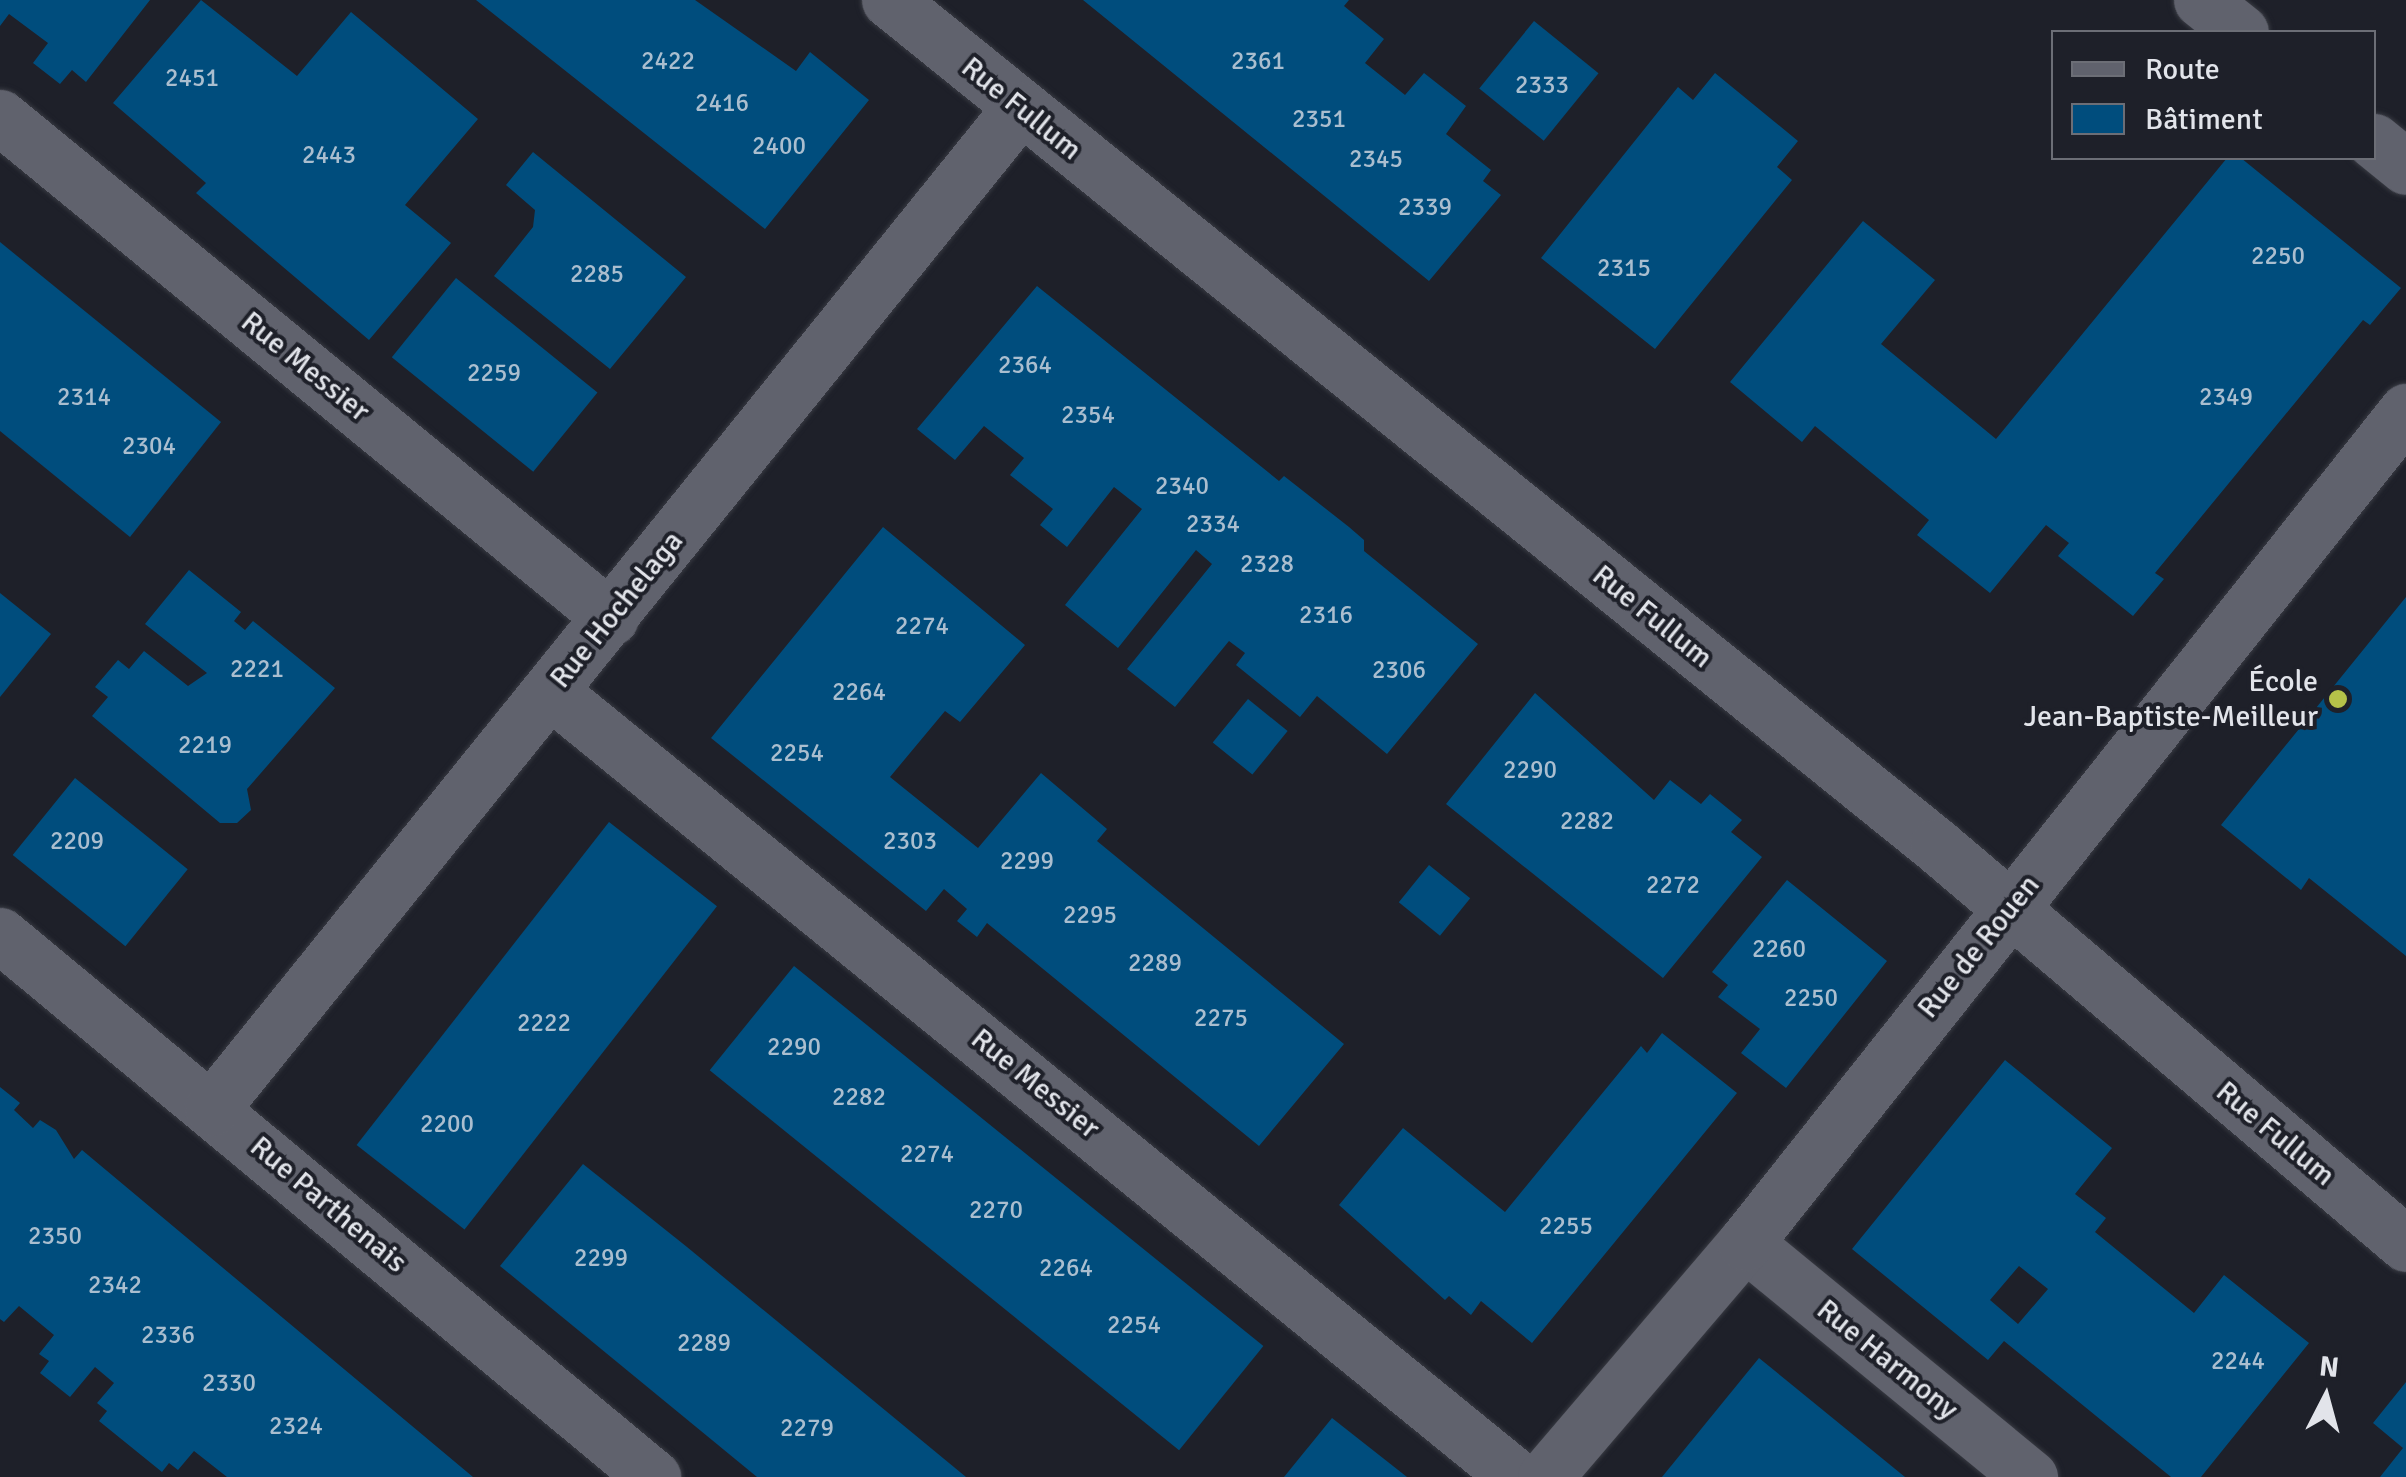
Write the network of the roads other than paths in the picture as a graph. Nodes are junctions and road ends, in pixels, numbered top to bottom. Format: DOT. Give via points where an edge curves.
graph roads {
  1 [pos="889,0"];
  2 [pos="2201,0"];
  3 [pos="2238,30"];
  4 [pos="1019,109"];
  5 [pos="0,118"];
  6 [pos="2376,143"];
  7 [pos="2406,168"];
  8 [pos="2406,411"];
  9 [pos="610,618"];
  10 [pos="551,692"];
  11 [pos="2008,909"];
  12 [pos="0,935"];
  13 [pos="212,1108"];
  14 [pos="1745,1242"];
  15 [pos="2406,1244"];
  16 [pos="654,1477"];
  17 [pos="1516,1477"];
  18 [pos="1545,1477"];
  19 [pos="2030,1477"];
  1 -- 4 [label="street, Rue Fullum"];
  2 -- 3 [label="street"];
  4 -- 9 [label="street, Rue Hochelaga"];
  4 -- 11 [label="street, Rue Fullum"];
  5 -- 9 [label="street, Rue Messier"];
  6 -- 7 [label="street"];
  8 -- 11 [label="street, Rue de Rouen"];
  9 -- 10 [label="street, Rue Hochelaga"];
  10 -- 13 [label="street, Rue Hochelaga"];
  10 -- 17 [label="street, Rue Messier"];
  11 -- 14 [label="street, Rue de Rouen"];
  11 -- 15 [label="street, Rue Fullum"];
  12 -- 13 [label="street, Rue Parthenais"];
  13 -- 16 [label="street, Rue Parthenais"];
  14 -- 18 [label="street, Rue de Rouen"];
  14 -- 19 [label="street, Rue Harmony"];
}
